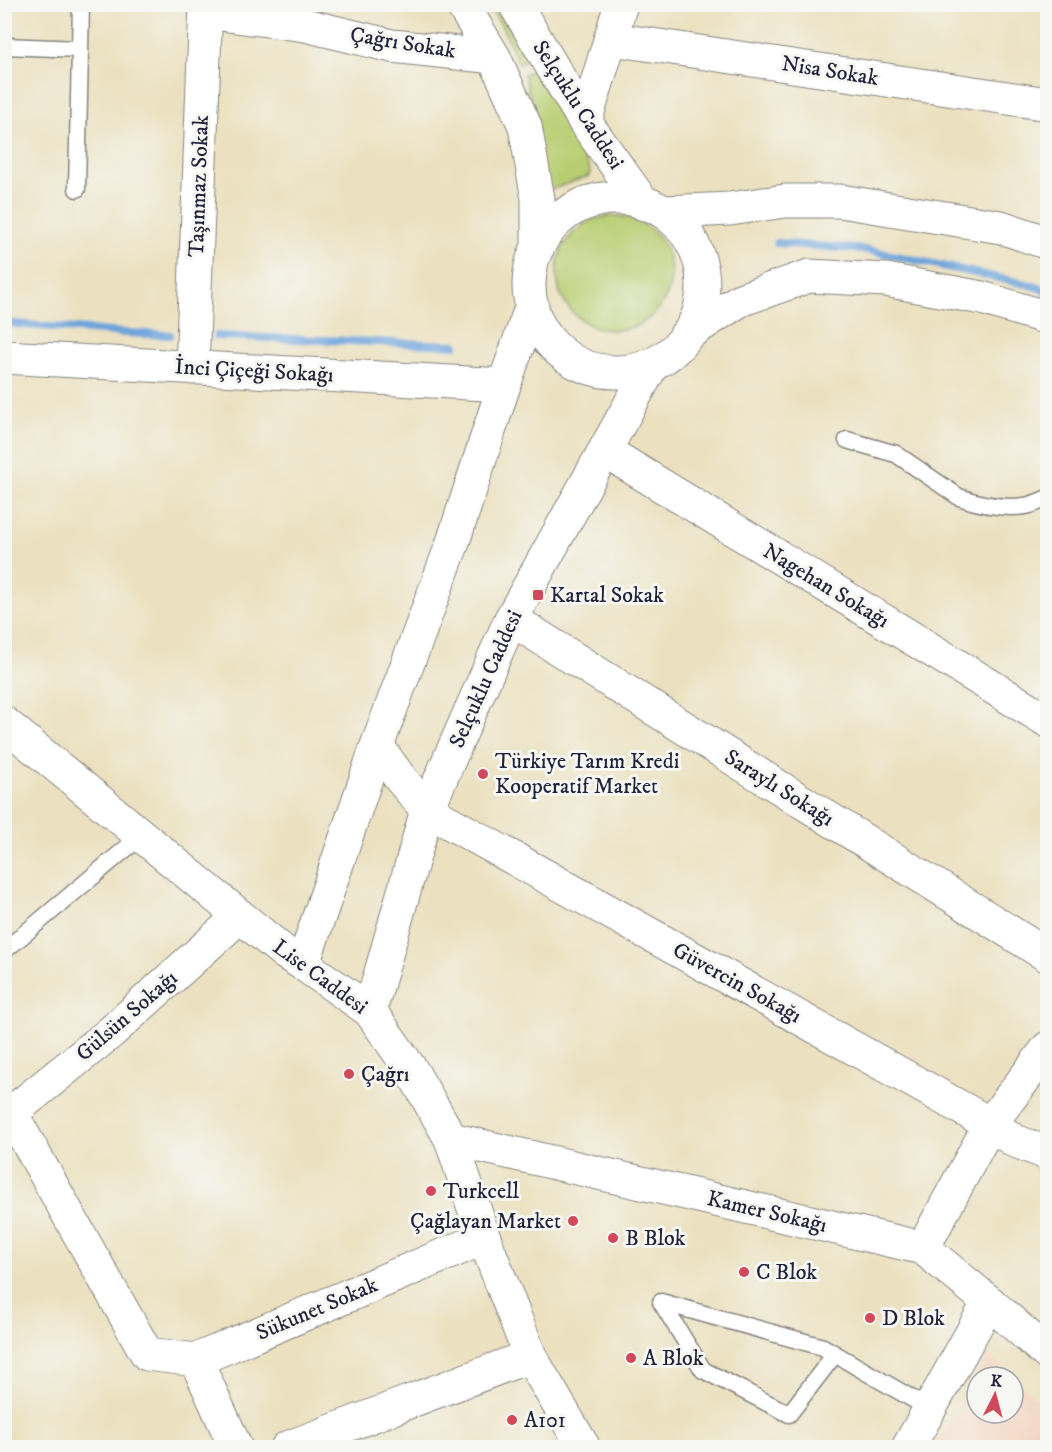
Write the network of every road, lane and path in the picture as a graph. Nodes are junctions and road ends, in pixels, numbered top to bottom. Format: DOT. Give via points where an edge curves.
graph roads {
  1 [pos="81,4"];
  2 [pos="462,4"];
  3 [pos="515,4"];
  4 [pos="621,4"];
  5 [pos="206,8"];
  6 [pos="612,39"];
  7 [pos="4,46"];
  8 [pos="80,49"];
  9 [pos="494,57"];
  10 [pos="1047,104"];
  11 [pos="585,122"];
  12 [pos="77,189"];
  13 [pos="654,208"];
  14 [pos="1047,243"];
  15 [pos="538,247"];
  16 [pos="532,305"];
  17 [pos="1047,318"];
  18 [pos="686,335"];
  19 [pos="4,357"];
  20 [pos="651,367"];
  21 [pos="192,368"];
  22 [pos="504,385"];
  23 [pos="847,440"];
  24 [pos="605,451"];
  25 [pos="1047,498"];
  26 [pos="511,619"];
  27 [pos="1047,721"];
  28 [pos="4,723"];
  29 [pos="376,746"];
  30 [pos="427,810"];
  31 [pos="141,836"];
  32 [pos="240,916"];
  33 [pos="4,951"];
  34 [pos="1047,956"];
  35 [pos="303,964"];
  36 [pos="370,1011"];
  37 [pos="1047,1048"];
  38 [pos="8,1115"];
  39 [pos="990,1124"];
  40 [pos="451,1139"];
  41 [pos="1047,1155"];
  42 [pos="484,1238"];
  43 [pos="923,1248"];
  44 [pos="989,1302"];
  45 [pos="835,1354"];
  46 [pos="1047,1354"];
  47 [pos="530,1356"];
  48 [pos="196,1360"];
  49 [pos="930,1409"];
  50 [pos="236,1448"];
  51 [pos="287,1448"];
  52 [pos="584,1448"];
  53 [pos="908,1448"];
  1 -- 8 [label="lane"];
  2 -- 9 [label="street, Selçuklu Caddesi"];
  3 -- 11 [label="street, Selçuklu Caddesi"];
  4 -- 6 [label="street"];
  5 -- 9 [label="street, Çağrı Sokak" via="392,45"];
  5 -- 21 [label="street, Taşınmaz Sokak"];
  6 -- 10 [label="street, Nisa Sokak"];
  6 -- 11 [label="street"];
  7 -- 8 [label="lane"];
  8 -- 12 [label="lane"];
  9 -- 15 [label="street, Selçuklu Caddesi" via="525,126 538,199"];
  11 -- 13 [label="street, Selçuklu Caddesi"];
  13 -- 14 [label="street" via="730,209 784,201 840,201 1001,226"];
  13 -- 15 [label="street" via="635,201 595,200 556,220"];
  13 -- 18 [label="street" via="681,227 697,259 702,298"];
  15 -- 16 [label="street" via="532,264"];
  16 -- 20 [label="street" via="547,338 570,359 610,373"];
  16 -- 22 [label="street"];
  17 -- 18 [label="street" via="982,298 886,280 809,276 740,300"];
  18 -- 20 [label="street" via="665,359"];
  19 -- 21 [label="street, İnci Çiçeği Sokağı"];
  20 -- 24 [label="street, Selçuklu Caddesi"];
  21 -- 22 [label="street, İnci Çiçeği Sokağı"];
  22 -- 29 [label="street" via="453,542"];
  23 -- 25 [label="lane" via="896,454 968,501 1008,507 1027,506"];
  24 -- 26 [label="street, Selçuklu Caddesi"];
  24 -- 27 [label="street, Nagehan Sokağı"];
  26 -- 30 [label="street, Selçuklu Caddesi"];
  26 -- 34 [label="street, Saraylı Sokağı"];
  28 -- 31 [label="street, Lise Caddesi"];
  29 -- 30 [label="street"];
  29 -- 35 [label="street"];
  30 -- 36 [label="street, Selçuklu Caddesi"];
  30 -- 39 [label="street, Güvercin Sokağı"];
  31 -- 32 [label="street, Lise Caddesi"];
  31 -- 33 [label="lane"];
  32 -- 35 [label="street, Lise Caddesi"];
  32 -- 38 [label="street, Gülsün Sokağı" via="110,1033"];
  35 -- 36 [label="street, Lise Caddesi"];
  36 -- 40 [label="street, Lise Caddesi" via="412,1071"];
  37 -- 39 [label="street"];
  38 -- 48 [label="street, Sükunet Sokak" via="147,1354"];
  39 -- 41 [label="street, Güvercin Sokağı"];
  39 -- 43 [label="street"];
  40 -- 42 [label="street, Lise Caddesi"];
  40 -- 43 [label="street, Kamer Sokağı"];
  42 -- 47 [label="street, Lise Caddesi"];
  42 -- 48 [label="street, Sükunet Sokak"];
  43 -- 44 [label="street, Kamer Sokağı"];
  44 -- 46 [label="street, Kamer Sokağı"];
  44 -- 49 [label="street"];
  45 -- 45 [label="lane" via="823,1347 661,1302 703,1370 789,1414"];
  45 -- 49 [label="lane"];
  47 -- 51 [label="street"];
  47 -- 52 [label="street, Lise Caddesi"];
  48 -- 50 [label="street"];
  49 -- 53 [label="street"];
}
